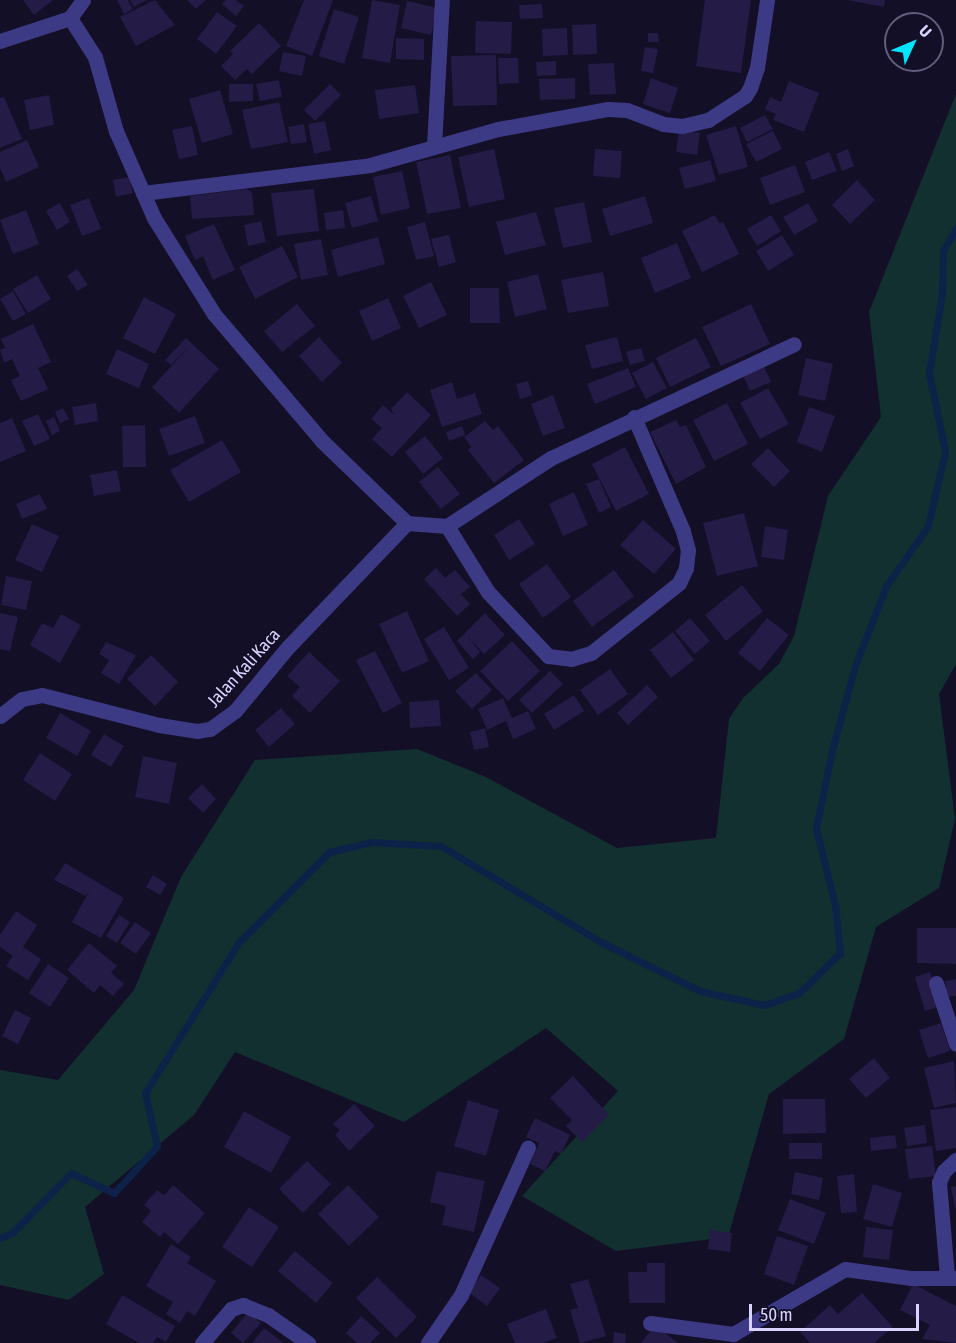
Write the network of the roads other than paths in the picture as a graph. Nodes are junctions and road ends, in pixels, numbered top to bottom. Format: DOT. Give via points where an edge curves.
graph roads {
  1 [pos="83,0"];
  2 [pos="442,0"];
  3 [pos="767,0"];
  4 [pos="70,18"];
  5 [pos="0,41"];
  6 [pos="434,146"];
  7 [pos="143,193"];
  8 [pos="794,344"];
  9 [pos="634,417"];
  10 [pos="407,523"];
  11 [pos="447,526"];
  12 [pos="0,716"];
  13 [pos="936,983"];
  14 [pos="956,1044"];
  15 [pos="528,1147"];
  16 [pos="956,1160"];
  17 [pos="951,1277"];
  18 [pos="650,1323"];
  19 [pos="202,1343"];
  20 [pos="308,1343"];
  21 [pos="428,1343"];
  1 -- 4 [label="street"];
  2 -- 6 [label="street"];
  3 -- 6 [label="street" via="757,68 750,88 745,96 708,120 663,124 627,110 608,109 498,129"];
  4 -- 5 [label="street"];
  4 -- 7 [label="street" via="94,57 116,131"];
  6 -- 7 [label="street" via="370,165"];
  7 -- 10 [label="street" via="154,218 214,314 322,441"];
  8 -- 9 [label="street"];
  9 -- 11 [label="street" via="551,458"];
  9 -- 11 [label="street" via="683,531 688,550 686,568 679,583 591,652 571,659 548,656 488,592"];
  10 -- 11 [label="street"];
  10 -- 12 [label="street, Jalan Kali Kaca" via="288,647 236,711 210,729 197,731 159,725 42,695 22,699"];
  13 -- 14 [label="street"];
  15 -- 21 [label="street" via="461,1295"];
  16 -- 17 [label="street" via="939,1182"];
  17 -- 18 [label="street" via="911,1278 845,1269 733,1334"];
  19 -- 20 [label="street" via="231,1310 243,1305 252,1306"];
}
